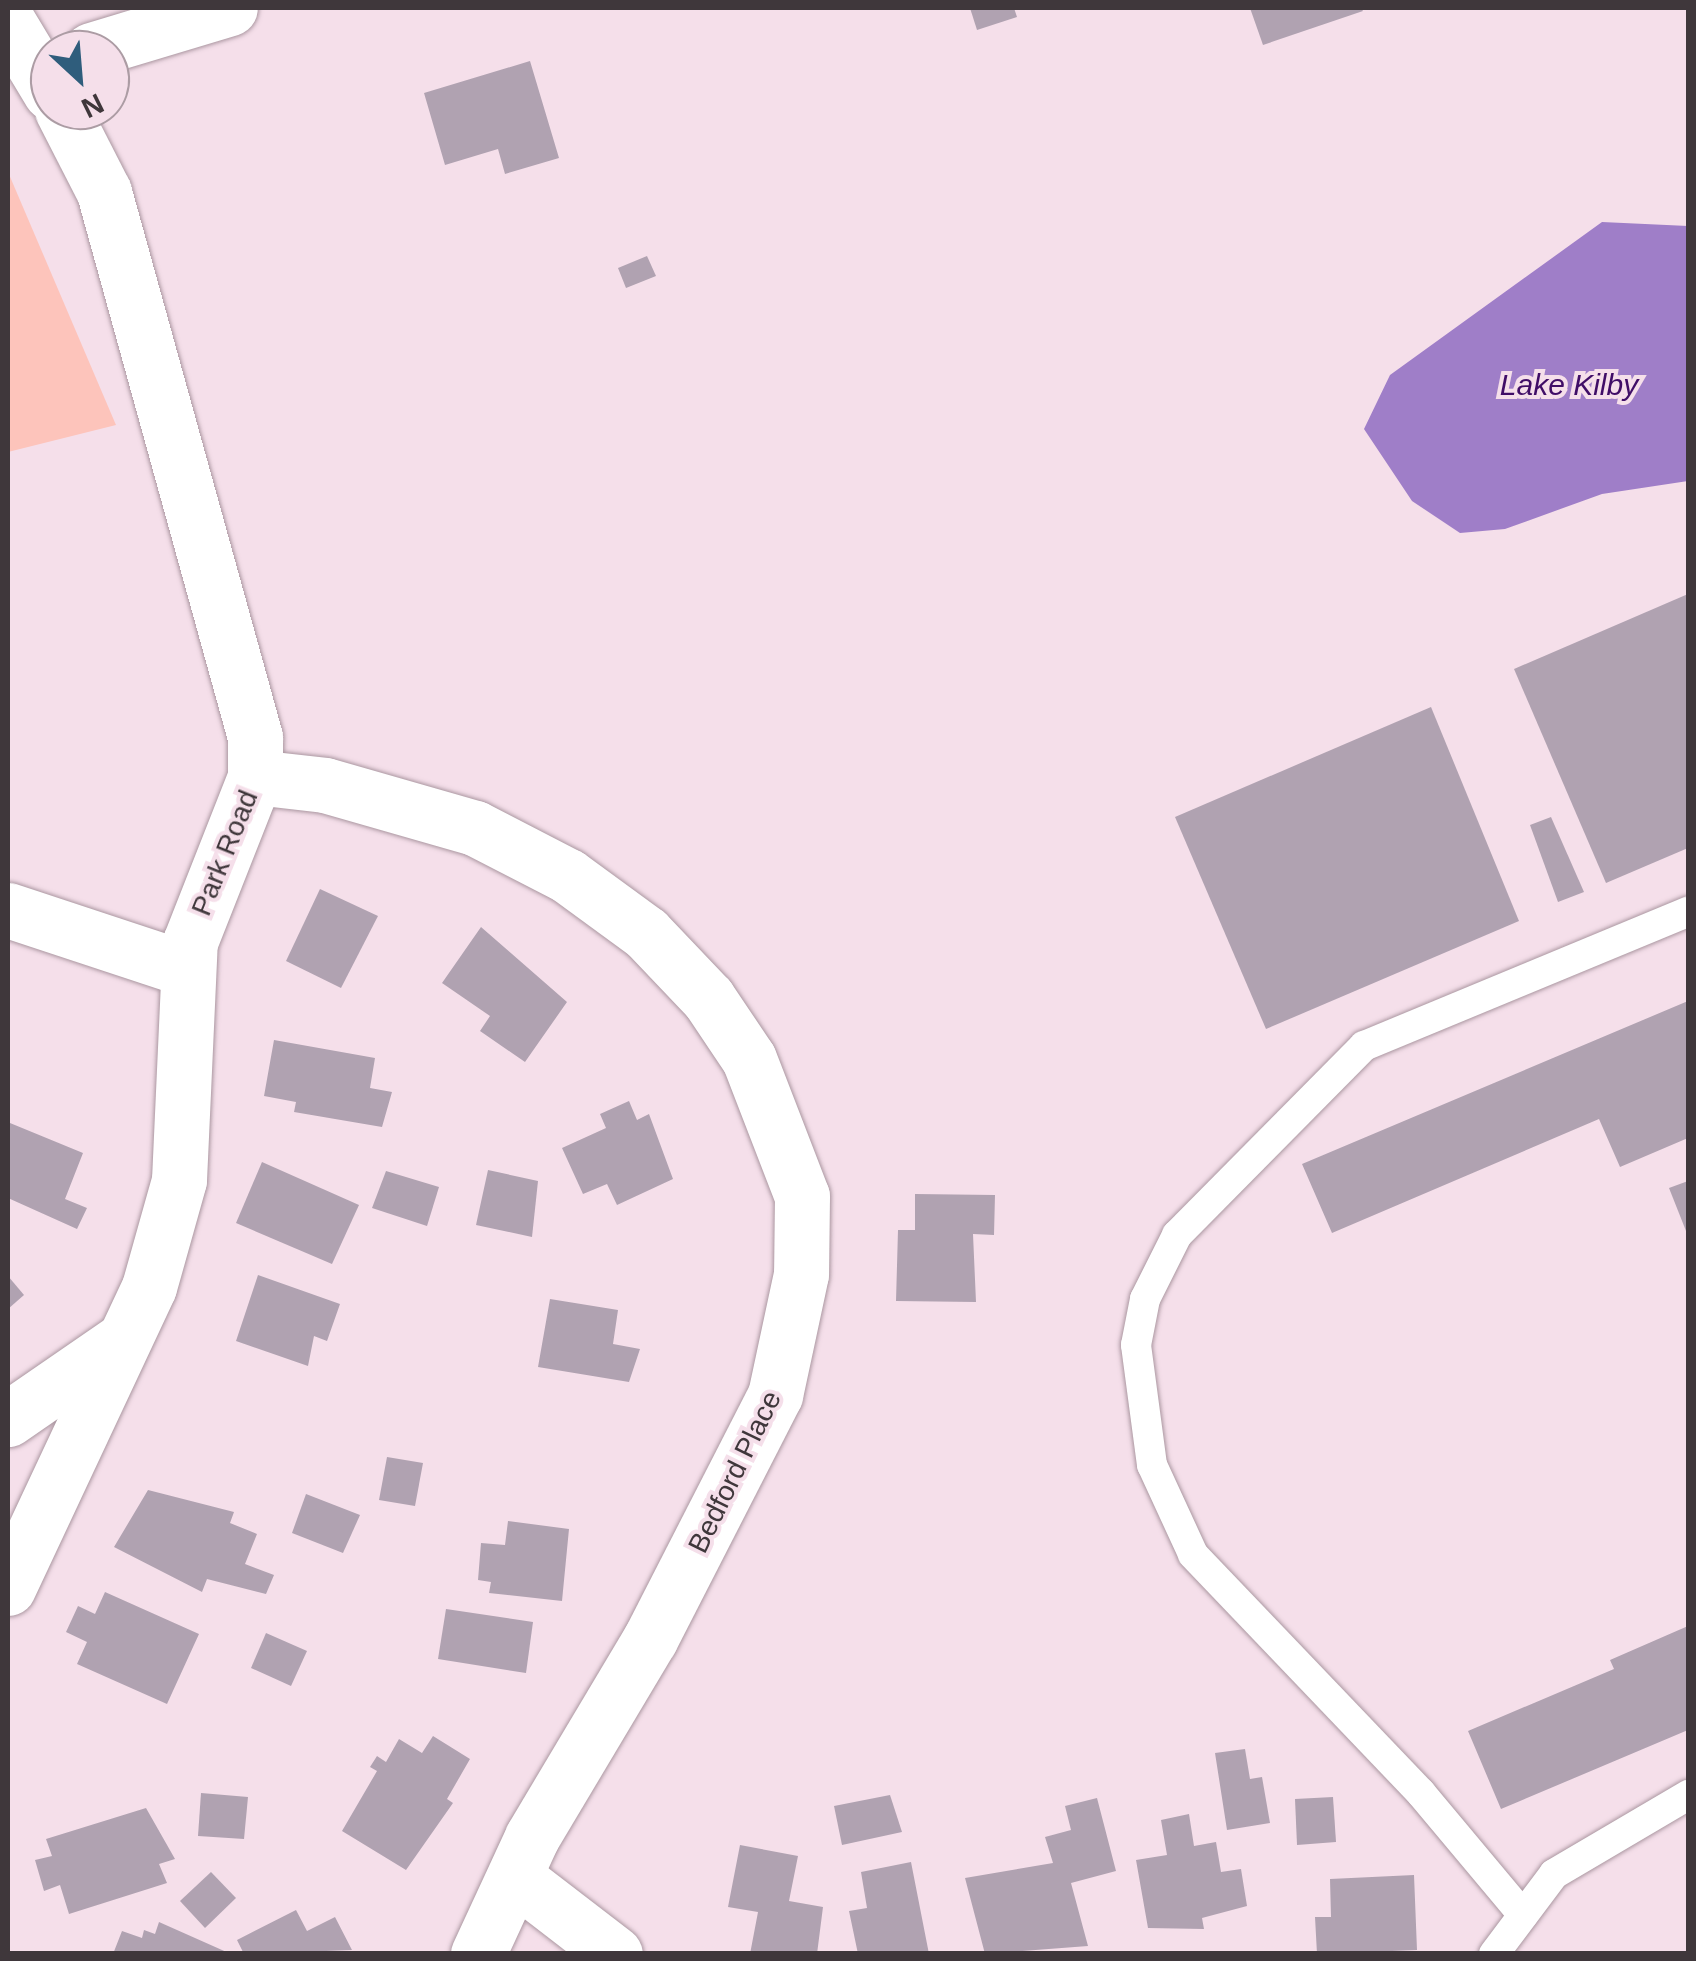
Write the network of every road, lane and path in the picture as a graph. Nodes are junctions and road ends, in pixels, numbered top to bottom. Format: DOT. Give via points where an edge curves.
graph roads {
  1 [pos="230,8"];
  2 [pos="130,38"];
  3 [pos="69,130"];
  4 [pos="255,777"];
  5 [pos="8,910"];
  6 [pos="1688,912"];
  7 [pos="186,970"];
  8 [pos="132,1332"];
  9 [pos="8,1419"];
  10 [pos="8,1588"];
  11 [pos="1688,1794"];
  12 [pos="515,1876"];
  13 [pos="1523,1915"];
  14 [pos="478,1954"];
  15 [pos="615,1954"];
  16 [pos="1494,1954"];
  1 -- 2 [label="street"];
  3 -- 4 [label="street, Park Road" via="104,192 255,737"];
  4 -- 7 [label="street, Park Road" via="246,815 208,887"];
  4 -- 12 [label="street, Bedford Place" via="324,785 475,828 568,876 646,933 708,998 749,1059 802,1196 801,1274 775,1395 731,1491"];
  5 -- 7 [label="street"];
  6 -- 13 [label="lane" via="1364,1046 1178,1235 1145,1299 1136,1345 1152,1465 1193,1554 1230,1601 1421,1792"];
  7 -- 8 [label="street, Park Road" via="188,1097 179,1180"];
  8 -- 9 [label="street"];
  8 -- 10 [label="street, Park Road"];
  11 -- 13 [label="lane" via="1554,1874"];
  12 -- 14 [label="street, Bedford Place"];
  12 -- 15 [label="street"];
  13 -- 16 [label="lane"];
}
